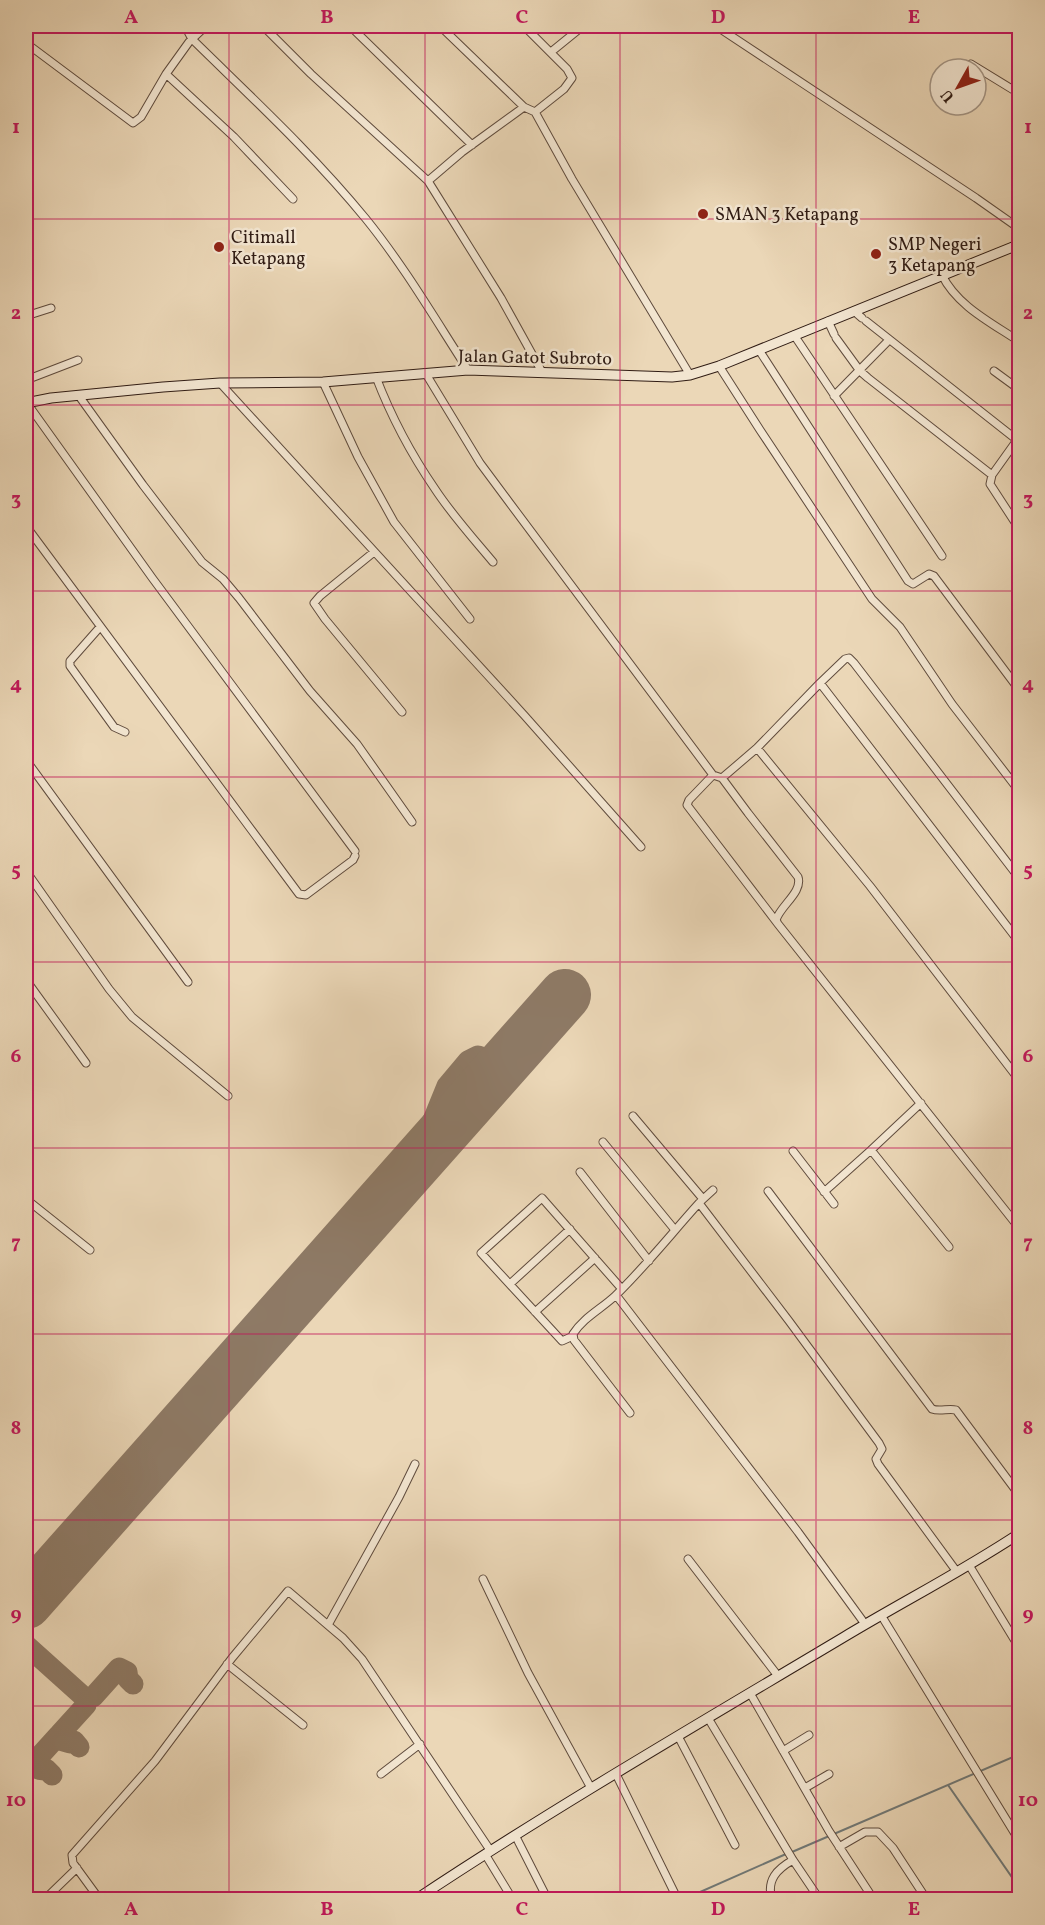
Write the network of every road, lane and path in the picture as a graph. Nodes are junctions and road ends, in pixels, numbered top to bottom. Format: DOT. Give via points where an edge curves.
graph roads {
  1 [pos="184,26"];
  2 [pos="206,26"];
  3 [pos="263,26"];
  4 [pos="350,26"];
  5 [pos="440,26"];
  6 [pos="525,26"];
  7 [pos="583,26"];
  8 [pos="716,26"];
  9 [pos="192,39"];
  10 [pos="26,43"];
  11 [pos="551,52"];
  12 [pos="166,74"];
  13 [pos="988,74"];
  14 [pos="1020,94"];
  15 [pos="524,107"];
  16 [pos="535,112"];
  17 [pos="472,145"];
  18 [pos="428,181"];
  19 [pos="293,199"];
  20 [pos="1020,229"];
  21 [pos="1020,244"];
  22 [pos="942,274"];
  23 [pos="51,308"];
  24 [pos="854,311"];
  25 [pos="26,316"];
  26 [pos="828,321"];
  27 [pos="794,335"];
  28 [pos="889,340"];
  29 [pos="1020,342"];
  30 [pos="759,350"];
  31 [pos="78,360"];
  32 [pos="719,366"];
  33 [pos="468,370"];
  34 [pos="860,371"];
  35 [pos="542,372"];
  36 [pos="994,372"];
  37 [pos="426,374"];
  38 [pos="690,375"];
  39 [pos="376,377"];
  40 [pos="26,380"];
  41 [pos="323,382"];
  42 [pos="220,383"];
  43 [pos="1020,390"];
  44 [pos="79,396"];
  45 [pos="834,396"];
  46 [pos="26,403"];
  47 [pos="1018,439"];
  48 [pos="992,475"];
  49 [pos="26,526"];
  50 [pos="1020,530"];
  51 [pos="374,552"];
  52 [pos="942,556"];
  53 [pos="493,562"];
  54 [pos="470,619"];
  55 [pos="100,627"];
  56 [pos="820,683"];
  57 [pos="1020,691"];
  58 [pos="402,712"];
  59 [pos="125,732"];
  60 [pos="756,748"];
  61 [pos="26,760"];
  62 [pos="713,775"];
  63 [pos="723,777"];
  64 [pos="1020,792"];
  65 [pos="412,822"];
  66 [pos="641,847"];
  67 [pos="26,871"];
  68 [pos="1020,879"];
  69 [pos="778,924"];
  70 [pos="1018,938"];
  71 [pos="26,980"];
  72 [pos="188,981"];
  73 [pos="86,1063"];
  74 [pos="1020,1081"];
  75 [pos="228,1096"];
  76 [pos="921,1103"];
  77 [pos="633,1116"];
  78 [pos="603,1142"];
  79 [pos="872,1150"];
  80 [pos="793,1151"];
  81 [pos="580,1173"];
  82 [pos="713,1190"];
  83 [pos="768,1191"];
  84 [pos="824,1192"];
  85 [pos="26,1199"];
  86 [pos="701,1201"];
  87 [pos="834,1204"];
  88 [pos="570,1229"];
  89 [pos="1020,1229"];
  90 [pos="675,1230"];
  91 [pos="949,1247"];
  92 [pos="90,1250"];
  93 [pos="596,1258"];
  94 [pos="649,1261"];
  95 [pos="510,1284"];
  96 [pos="621,1288"];
  97 [pos="616,1295"];
  98 [pos="535,1312"];
  99 [pos="573,1336"];
  100 [pos="630,1413"];
  101 [pos="415,1464"];
  102 [pos="1020,1496"];
  103 [pos="1020,1533"];
  104 [pos="688,1559"];
  105 [pos="969,1565"];
  106 [pos="957,1572"];
  107 [pos="483,1579"];
  108 [pos="881,1615"];
  109 [pos="865,1624"];
  110 [pos="328,1625"];
  111 [pos="1020,1649"];
  112 [pos="227,1664"];
  113 [pos="778,1676"];
  114 [pos="750,1693"];
  115 [pos="708,1718"];
  116 [pos="303,1725"];
  117 [pos="809,1735"];
  118 [pos="678,1736"];
  119 [pos="420,1744"];
  120 [pos="783,1751"];
  121 [pos="381,1774"];
  122 [pos="616,1774"];
  123 [pos="829,1774"];
  124 [pos="591,1788"];
  125 [pos="805,1788"];
  126 [pos="516,1835"];
  127 [pos="1020,1842"];
  128 [pos="735,1845"];
  129 [pos="839,1847"];
  130 [pos="488,1852"];
  131 [pos="793,1860"];
  132 [pos="77,1868"];
  133 [pos="44,1899"];
  134 [pos="100,1899"];
  135 [pos="415,1899"];
  136 [pos="513,1899"];
  137 [pos="548,1899"];
  138 [pos="678,1899"];
  139 [pos="772,1899"];
  140 [pos="820,1899"];
  141 [pos="874,1899"];
  142 [pos="927,1899"];
  1 -- 9 [label="street"];
  2 -- 9 [label="street"];
  3 -- 18 [label="street"];
  4 -- 17 [label="street"];
  5 -- 15 [label="street"];
  6 -- 11 [label="street"];
  7 -- 11 [label="street"];
  8 -- 20 [label="street"];
  9 -- 12 [label="street"];
  9 -- 33 [label="street" via="274,119 364,217 399,263"];
  10 -- 12 [label="street" via="133,123 141,117"];
  11 -- 16 [label="street" via="570,74 571,81"];
  12 -- 19 [label="street"];
  13 -- 14 [label="street"];
  15 -- 16 [label="street"];
  15 -- 17 [label="street"];
  16 -- 38 [label="street"];
  17 -- 18 [label="street"];
  18 -- 35 [label="street"];
  21 -- 22 [label="street, Jalan Gatot Subroto"];
  22 -- 24 [label="street, Jalan Gatot Subroto"];
  22 -- 29 [label="street" via="960,299"];
  23 -- 25 [label="street"];
  24 -- 26 [label="street, Jalan Gatot Subroto"];
  24 -- 28 [label="street"];
  26 -- 27 [label="street, Jalan Gatot Subroto"];
  26 -- 34 [label="street"];
  27 -- 30 [label="street, Jalan Gatot Subroto"];
  27 -- 45 [label="street"];
  28 -- 34 [label="street"];
  28 -- 47 [label="street"];
  30 -- 32 [label="street, Jalan Gatot Subroto"];
  30 -- 57 [label="street" via="908,581 913,584 929,574 934,576"];
  31 -- 40 [label="street"];
  32 -- 38 [label="street, Jalan Gatot Subroto"];
  32 -- 64 [label="street" via="872,599 900,627 952,704"];
  33 -- 35 [label="street, Jalan Gatot Subroto"];
  33 -- 37 [label="street, Jalan Gatot Subroto"];
  34 -- 45 [label="street"];
  34 -- 48 [label="street"];
  35 -- 38 [label="street, Jalan Gatot Subroto"];
  36 -- 43 [label="street"];
  37 -- 39 [label="street, Jalan Gatot Subroto"];
  37 -- 62 [label="street" via="480,463"];
  39 -- 41 [label="street, Jalan Gatot Subroto"];
  39 -- 53 [label="street" via="422,469"];
  41 -- 42 [label="street, Jalan Gatot Subroto"];
  41 -- 54 [label="street" via="394,522"];
  42 -- 44 [label="street, Jalan Gatot Subroto"];
  42 -- 51 [label="street"];
  44 -- 46 [label="street, Jalan Gatot Subroto"];
  44 -- 65 [label="street" via="202,562 223,579 310,691 357,744"];
  45 -- 52 [label="street"];
  46 -- 55 [label="street" via="355,854 353,860 306,895 299,894"];
  47 -- 48 [label="street"];
  48 -- 50 [label="street" via="991,488"];
  49 -- 55 [label="street"];
  51 -- 58 [label="street" via="314,603"];
  51 -- 66 [label="street"];
  55 -- 59 [label="street" via="70,661 70,666 114,727"];
  56 -- 60 [label="street"];
  56 -- 68 [label="street" via="849,658"];
  56 -- 70 [label="street"];
  60 -- 63 [label="street"];
  60 -- 74 [label="street" via="870,886"];
  61 -- 72 [label="street"];
  62 -- 63 [label="street"];
  62 -- 69 [label="street" via="687,805"];
  63 -- 69 [label="street" via="798,876 798,886 779,913"];
  67 -- 75 [label="street" via="126,1011"];
  69 -- 76 [label="street"];
  71 -- 73 [label="street"];
  76 -- 79 [label="street"];
  76 -- 89 [label="street"];
  77 -- 86 [label="street"];
  78 -- 90 [label="street"];
  79 -- 84 [label="street"];
  79 -- 91 [label="street"];
  80 -- 84 [label="street"];
  81 -- 94 [label="street"];
  82 -- 86 [label="street"];
  83 -- 102 [label="street" via="932,1409 956,1410"];
  84 -- 87 [label="street"];
  85 -- 92 [label="street"];
  86 -- 90 [label="street"];
  86 -- 106 [label="street" via="879,1443 882,1449 876,1459 878,1464"];
  88 -- 93 [label="street"];
  88 -- 95 [label="street"];
  88 -- 95 [label="street" via="543,1198 481,1253"];
  90 -- 94 [label="street"];
  93 -- 96 [label="street"];
  93 -- 98 [label="street"];
  94 -- 96 [label="street"];
  95 -- 98 [label="street"];
  96 -- 97 [label="street"];
  97 -- 99 [label="street" via="578,1327"];
  97 -- 109 [label="street"];
  98 -- 99 [label="street" via="562,1341"];
  99 -- 100 [label="street"];
  101 -- 110 [label="street"];
  103 -- 105 [label="street"];
  104 -- 113 [label="street"];
  105 -- 106 [label="street"];
  105 -- 111 [label="street"];
  106 -- 108 [label="street"];
  107 -- 124 [label="street" via="528,1673"];
  108 -- 109 [label="street"];
  108 -- 127 [label="street"];
  109 -- 113 [label="street"];
  110 -- 112 [label="street" via="288,1591"];
  110 -- 119 [label="street" via="362,1659"];
  112 -- 116 [label="street"];
  112 -- 132 [label="street" via="155,1761 72,1855"];
  113 -- 114 [label="street"];
  114 -- 115 [label="street"];
  114 -- 120 [label="street"];
  115 -- 118 [label="street"];
  115 -- 131 [label="street"];
  117 -- 120 [label="street"];
  118 -- 122 [label="street"];
  118 -- 128 [label="street"];
  119 -- 121 [label="street"];
  119 -- 130 [label="street"];
  120 -- 125 [label="street"];
  122 -- 124 [label="street"];
  122 -- 138 [label="street"];
  123 -- 125 [label="street"];
  124 -- 126 [label="street"];
  125 -- 129 [label="street"];
  126 -- 130 [label="street"];
  126 -- 137 [label="street"];
  129 -- 141 [label="street"];
  129 -- 142 [label="street" via="865,1832 881,1833"];
  130 -- 135 [label="street"];
  130 -- 136 [label="street"];
  131 -- 139 [label="street" via="779,1868 772,1879"];
  131 -- 140 [label="street"];
  132 -- 133 [label="street"];
  132 -- 134 [label="street"];
}
